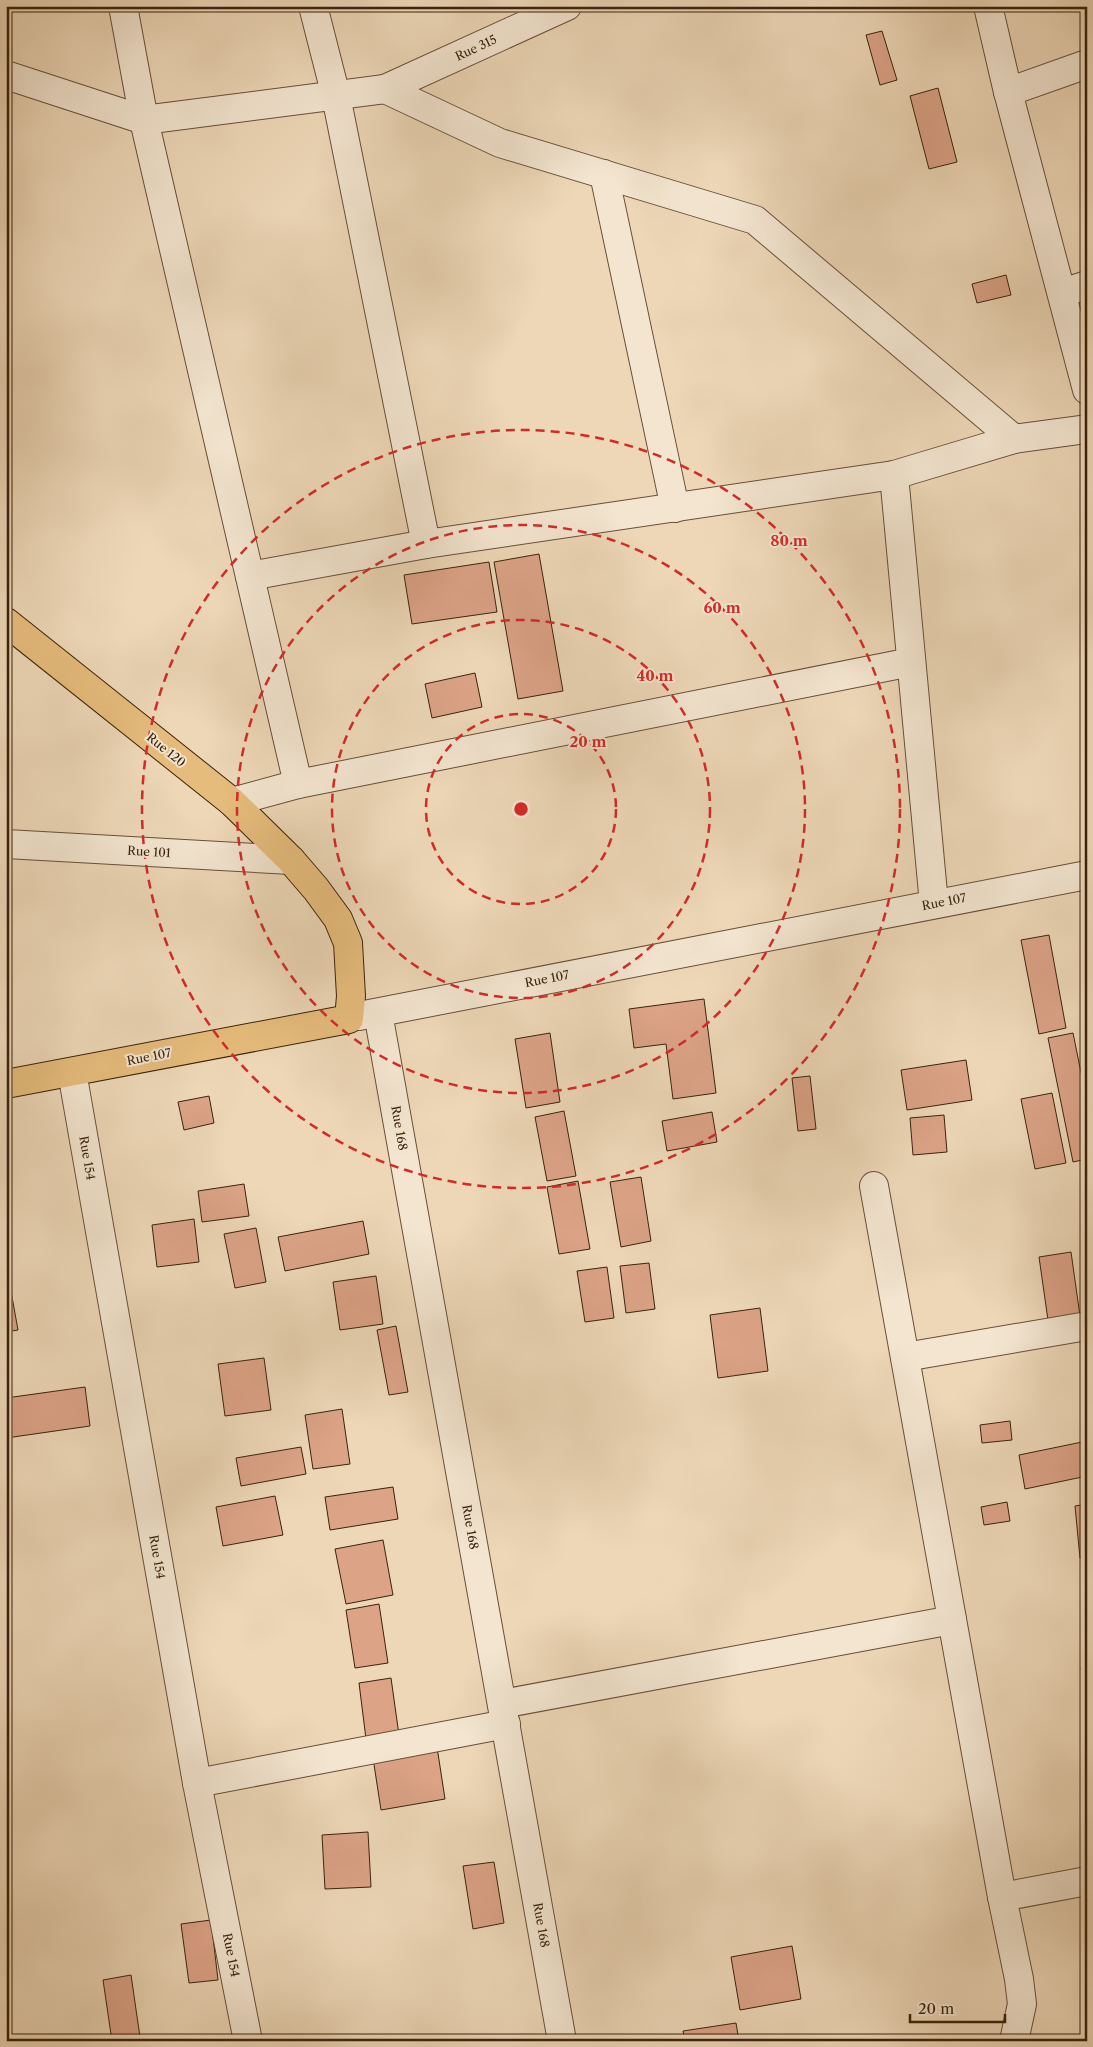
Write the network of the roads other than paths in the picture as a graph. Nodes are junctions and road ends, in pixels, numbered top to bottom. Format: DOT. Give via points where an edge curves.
graph roads {
  1 [pos="123,6"];
  2 [pos="313,6"];
  3 [pos="566,6"];
  4 [pos="988,6"];
  5 [pos="1087,64"];
  6 [pos="6,75"];
  7 [pos="385,89"];
  8 [pos="1008,92"];
  9 [pos="336,96"];
  10 [pos="144,120"];
  11 [pos="604,174"];
  12 [pos="1074,289"];
  13 [pos="1087,390"];
  14 [pos="1087,429"];
  15 [pos="1014,439"];
  16 [pos="894,476"];
  17 [pos="675,508"];
  18 [pos="426,544"];
  19 [pos="250,576"];
  20 [pos="6,622"];
  21 [pos="911,662"];
  22 [pos="298,784"];
  23 [pos="232,802"];
  24 [pos="6,844"];
  25 [pos="291,860"];
  26 [pos="1087,875"];
  27 [pos="934,904"];
  28 [pos="378,1012"];
  29 [pos="349,1019"];
  30 [pos="72,1072"];
  31 [pos="6,1084"];
  32 [pos="874,1186"];
  33 [pos="1087,1326"];
  34 [pos="904,1357"];
  35 [pos="952,1620"];
  36 [pos="504,1714"];
  37 [pos="197,1783"];
  38 [pos="1087,1882"];
  39 [pos="1002,1897"];
  40 [pos="248,2041"];
  41 [pos="562,2041"];
  42 [pos="1014,2041"];
  1 -- 10 [label="street"];
  2 -- 9 [label="street"];
  3 -- 7 [label="street, Rue 315"];
  4 -- 8 [label="street"];
  5 -- 8 [label="street"];
  6 -- 10 [label="street"];
  7 -- 9 [label="street, Rue 315"];
  7 -- 11 [label="street" via="500,143"];
  8 -- 12 [label="street"];
  9 -- 10 [label="street, Rue 315"];
  9 -- 18 [label="street"];
  10 -- 19 [label="street"];
  11 -- 15 [label="street" via="755,220"];
  11 -- 17 [label="street"];
  12 -- 13 [label="street"];
  14 -- 15 [label="street"];
  15 -- 16 [label="street"];
  16 -- 17 [label="street"];
  16 -- 21 [label="street"];
  17 -- 18 [label="street"];
  18 -- 19 [label="street"];
  19 -- 22 [label="street"];
  20 -- 23 [label="main road, Rue 120"];
  21 -- 22 [label="street"];
  21 -- 27 [label="street"];
  22 -- 23 [label="street"];
  23 -- 25 [label="main road, Rue 120"];
  24 -- 25 [label="street, Rue 101"];
  25 -- 29 [label="main road, Rue 120" via="338,919 348,943"];
  26 -- 27 [label="street, Rue 107"];
  27 -- 28 [label="street, Rue 107"];
  28 -- 29 [label="street, Rue 107"];
  28 -- 36 [label="street, Rue 168"];
  29 -- 30 [label="main road, Rue 107"];
  30 -- 31 [label="main road, Rue 107"];
  30 -- 37 [label="street, Rue 154"];
  32 -- 34 [label="street"];
  33 -- 34 [label="street"];
  34 -- 35 [label="street"];
  35 -- 36 [label="street"];
  35 -- 39 [label="street"];
  36 -- 37 [label="street"];
  36 -- 41 [label="street, Rue 168"];
  37 -- 40 [label="street, Rue 154"];
  38 -- 39 [label="street"];
  39 -- 42 [label="street" via="1020,1979 1022,2004"];
}
